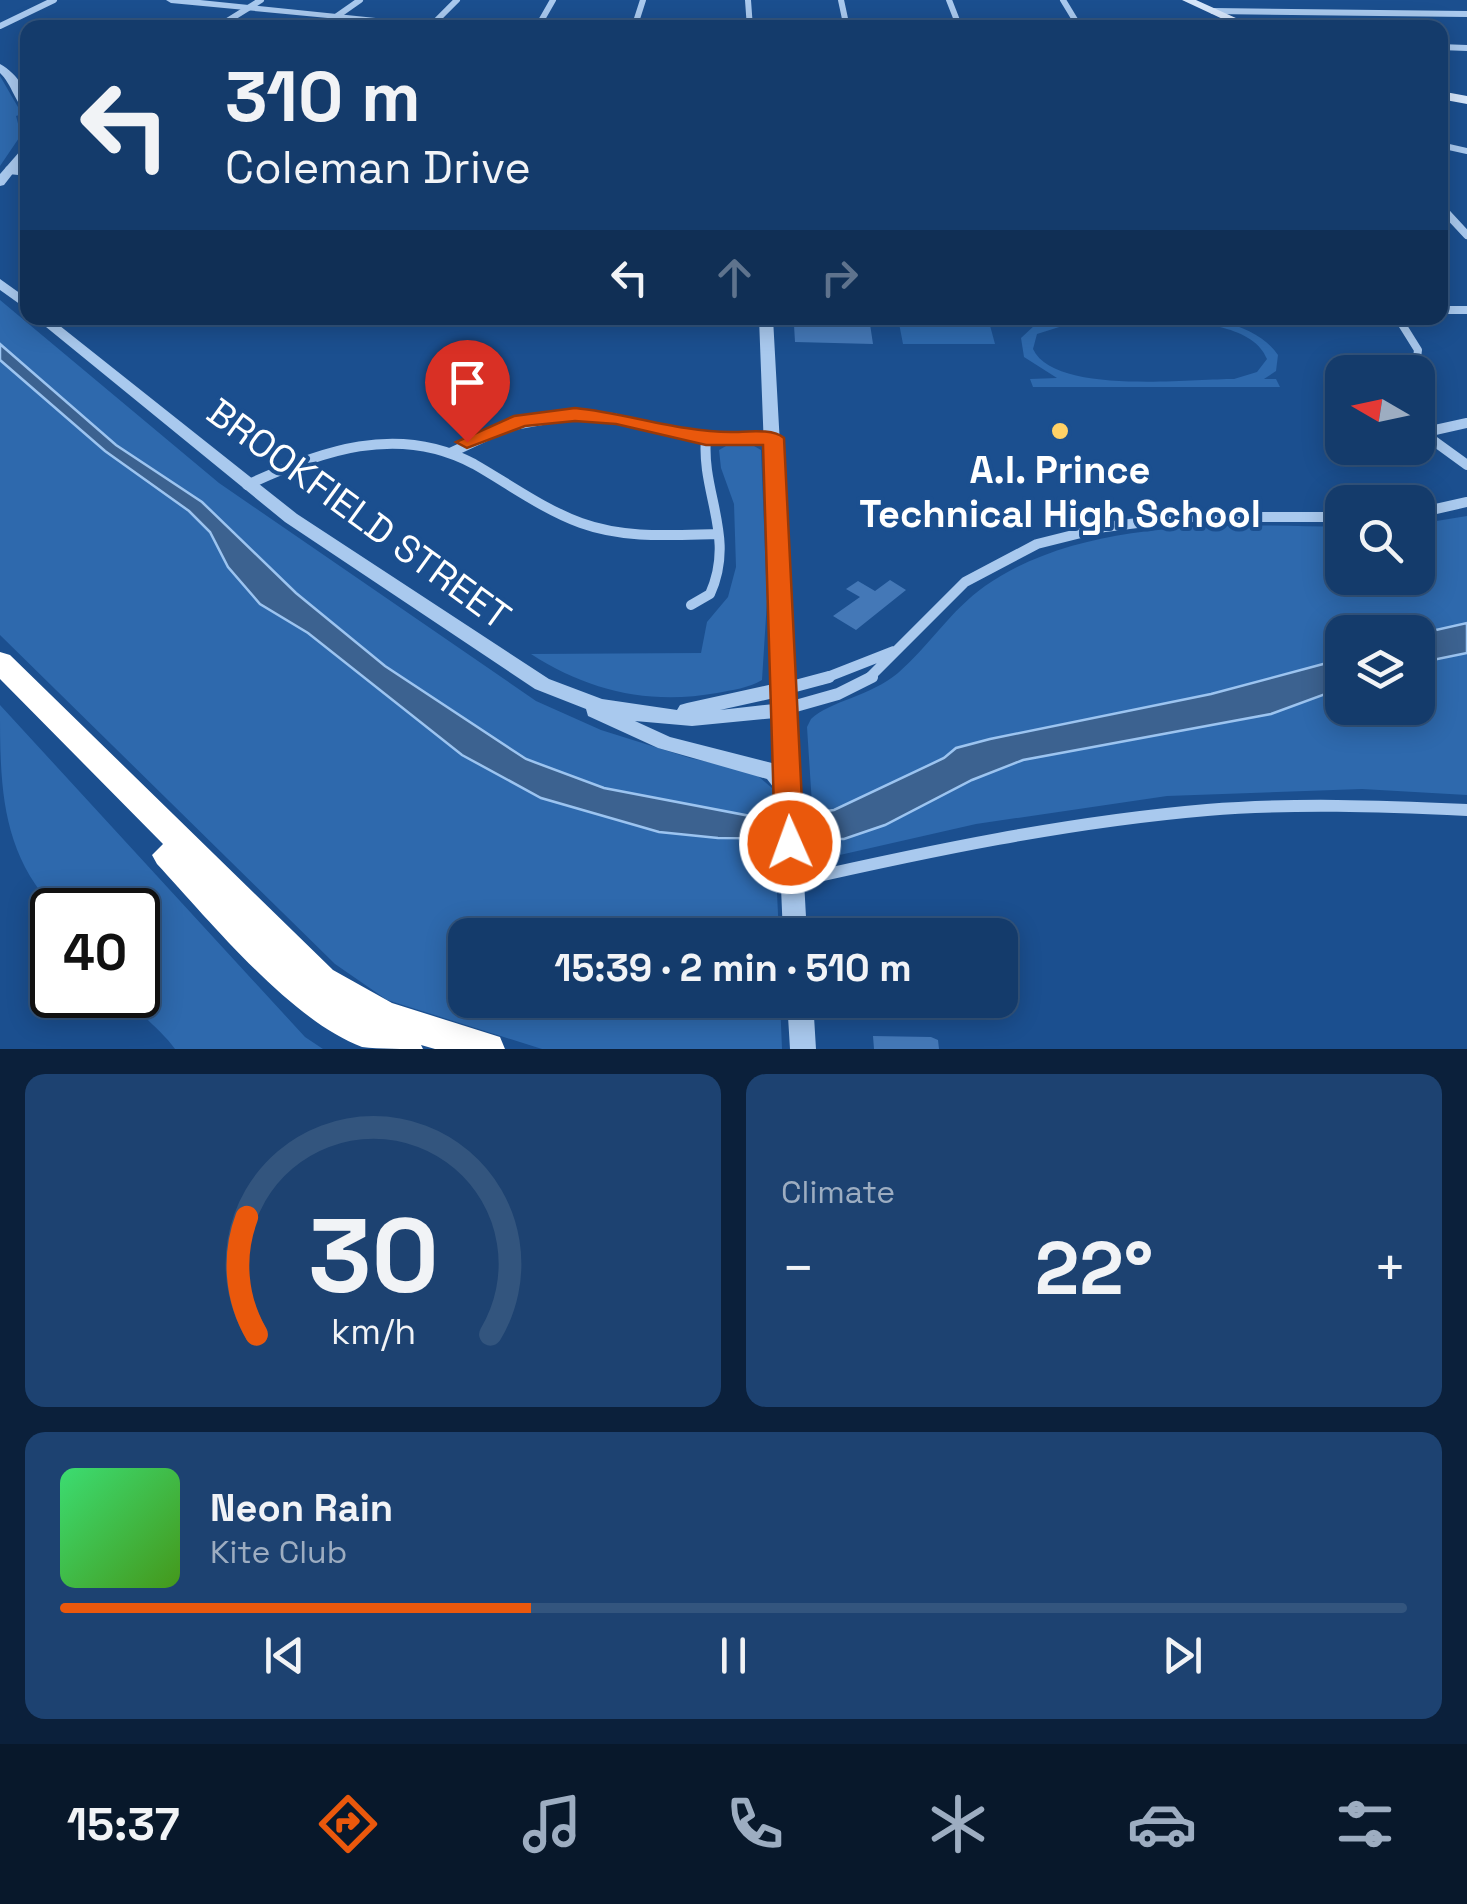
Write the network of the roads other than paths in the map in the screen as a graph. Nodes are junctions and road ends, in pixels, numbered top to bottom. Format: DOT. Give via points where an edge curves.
graph roads {
  1 [pos="54,0"];
  2 [pos="171,0"];
  3 [pos="261,0"];
  4 [pos="360,0"];
  5 [pos="457,0"];
  6 [pos="1186,0"];
  7 [pos="249,7"];
  8 [pos="1213,11"];
  9 [pos="1467,14"];
  10 [pos="338,15"];
  11 [pos="229,20"];
  12 [pos="331,20"];
  13 [pos="380,20"];
  14 [pos="437,20"];
  15 [pos="1234,20"];
  16 [pos="0,26"];
  17 [pos="0,67"];
  18 [pos="20,93"];
  19 [pos="20,156"];
  20 [pos="9,170"];
  21 [pos="20,171"];
  22 [pos="0,182"];
  23 [pos="1448,215"];
  24 [pos="1467,235"];
  25 [pos="0,283"];
  26 [pos="20,299"];
  27 [pos="53,325"];
  28 [pos="766,325"];
  29 [pos="1403,325"];
  30 [pos="1419,355"];
  31 [pos="1467,423"];
  32 [pos="1435,430"];
  33 [pos="706,438"];
  34 [pos="774,438"];
  35 [pos="1435,439"];
  36 [pos="450,453"];
  37 [pos="1467,465"];
  38 [pos="247,485"];
  39 [pos="1467,502"];
  40 [pos="1435,510"];
  41 [pos="1325,517"];
  42 [pos="718,534"];
  43 [pos="691,605"];
  44 [pos="895,651"];
  45 [pos="0,662"];
  46 [pos="0,684"];
  47 [pos="785,699"];
  48 [pos="582,703"];
  49 [pos="788,801"];
  50 [pos="1467,810"];
  51 [pos="792,882"];
  52 [pos="794,918"];
  53 [pos="801,1018"];
  54 [pos="405,1049"];
  55 [pos="488,1049"];
  56 [pos="802,1049"];
  1 -- 16 [label="street"];
  2 -- 7 [label="street"];
  3 -- 7 [label="street"];
  4 -- 10 [label="street"];
  5 -- 14 [label="street"];
  6 -- 8 [label="main road"];
  7 -- 10 [label="street"];
  7 -- 11 [label="street"];
  8 -- 9 [label="street"];
  8 -- 15 [label="main road"];
  10 -- 12 [label="street"];
  10 -- 13 [label="street"];
  17 -- 18 [label="street"];
  19 -- 20 [label="street"];
  20 -- 21 [label="street"];
  20 -- 22 [label="street"];
  23 -- 24 [label="street"];
  25 -- 26 [label="street"];
  27 -- 38 [label="street, BROOKFIELD STREET"];
  28 -- 34 [label="street"];
  29 -- 30 [label="street"];
  31 -- 32 [label="street"];
  33 -- 34 [label="street"];
  33 -- 36 [label="street" via="575,414 492,430"];
  33 -- 42 [label="street"];
  34 -- 47 [label="street"];
  35 -- 37 [label="street"];
  36 -- 38 [label="street" via="398,445 335,450"];
  36 -- 42 [label="street" via="585,524 624,533"];
  38 -- 48 [label="street, BROOKFIELD STREET" via="521,672"];
  39 -- 40 [label="street"];
  41 -- 44 [label="street, BROOKFIELD STREET" via="1186,517 1058,538 982,570"];
  42 -- 43 [label="street" via="714,587"];
  44 -- 47 [label="street, BROOKFIELD STREET"];
  44 -- 47 [label="street, BROOKFIELD STREET" via="856,687"];
  45 -- 55 [label="highway" via="321,981 382,1016"];
  46 -- 54 [label="highway" via="290,978 339,1017"];
  47 -- 48 [label="street, BROOKFIELD STREET" via="715,718"];
  47 -- 49 [label="street"];
  48 -- 49 [label="street" via="665,743 765,768 775,773"];
  49 -- 51 [label="street"];
  50 -- 51 [label="street" via="1295,804 1142,814 961,843"];
  51 -- 52 [label="street"];
  53 -- 56 [label="street"];
}
